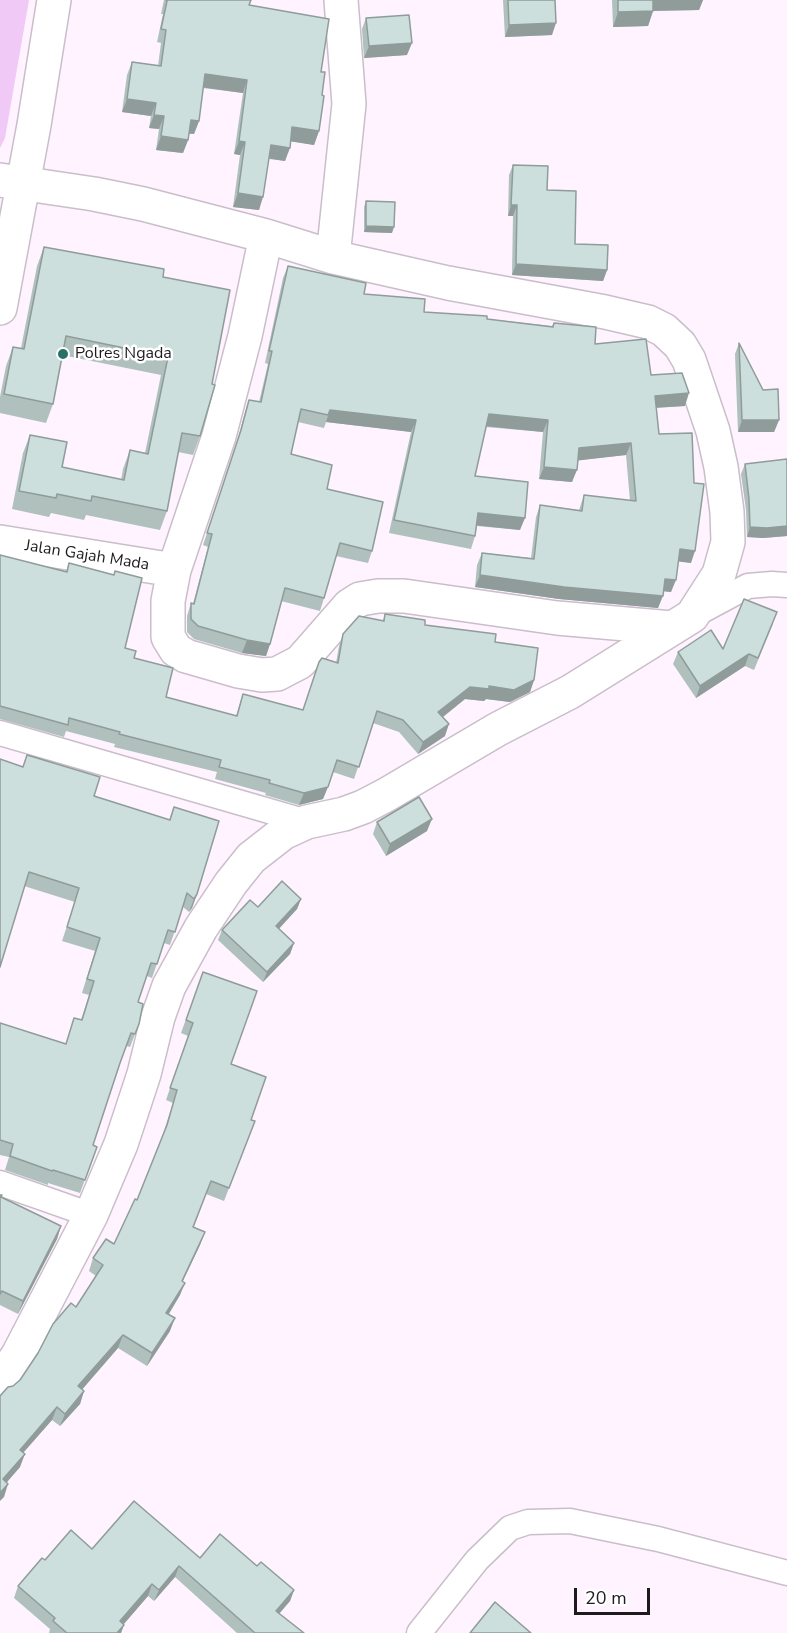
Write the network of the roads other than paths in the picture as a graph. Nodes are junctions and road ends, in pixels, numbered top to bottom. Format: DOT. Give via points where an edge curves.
graph roads {
  1 [pos="54,0"];
  2 [pos="341,0"];
  3 [pos="11,182"];
  4 [pos="266,236"];
  5 [pos="333,256"];
  6 [pos="0,308"];
  7 [pos="0,542"];
  8 [pos="174,570"];
  9 [pos="787,585"];
  10 [pos="682,622"];
  11 [pos="0,733"];
  12 [pos="308,822"];
  13 [pos="0,1182"];
  14 [pos="92,1215"];
  15 [pos="0,1382"];
  16 [pos="787,1573"];
  17 [pos="419,1633"];
  1 -- 3 [label="street" via="34,125"];
  2 -- 5 [label="street" via="349,104"];
  3 -- 4 [label="street" via="143,204"];
  3 -- 6 [label="street"];
  4 -- 5 [label="street"];
  4 -- 8 [label="street" via="219,436"];
  5 -- 10 [label="street" via="648,322 680,345 689,360 713,431 721,467 728,542 719,574"];
  7 -- 8 [label="street, Jalan Gajah Mada"];
  8 -- 10 [label="street" via="168,601 171,644 186,656 262,675 277,674 300,662 349,606 360,599 378,596 404,596 556,618"];
  9 -- 10 [label="street" via="748,586"];
  10 -- 12 [label="street" via="570,692 386,795 344,814"];
  11 -- 12 [label="street"];
  12 -- 14 [label="street" via="283,834 251,858 186,952 169,986 144,1074"];
  13 -- 14 [label="street"];
  14 -- 15 [label="street"];
  16 -- 17 [label="street" via="669,1541 570,1521 528,1522 510,1528 477,1560"];
}
